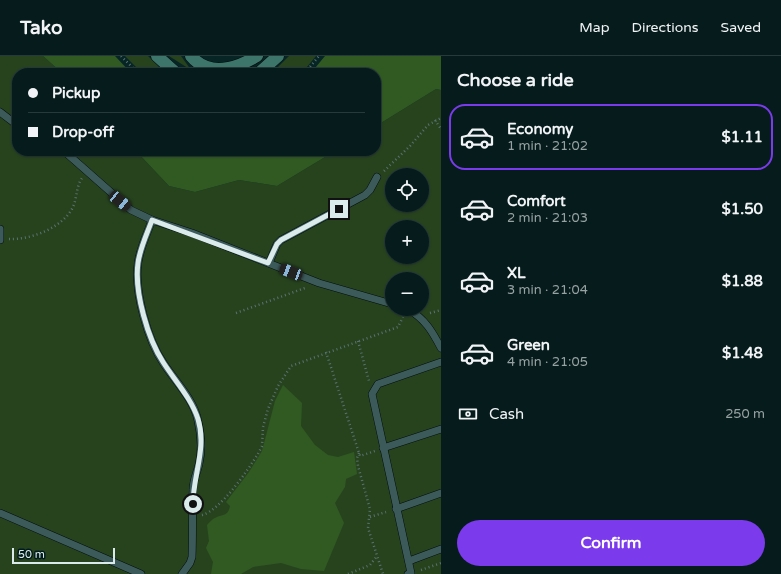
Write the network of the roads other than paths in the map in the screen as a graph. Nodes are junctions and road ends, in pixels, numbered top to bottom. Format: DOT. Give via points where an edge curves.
graph roads {
  1 [pos="156,56"];
  2 [pos="191,56"];
  3 [pos="257,56"];
  4 [pos="278,56"];
  5 [pos="170,68"];
  6 [pos="212,68"];
  7 [pos="224,68"];
  8 [pos="265,68"];
  9 [pos="0,112"];
  10 [pos="12,121"];
  11 [pos="70,156"];
  12 [pos="377,177"];
  13 [pos="152,220"];
  14 [pos="0,229"];
  15 [pos="0,239"];
  16 [pos="268,263"];
  17 [pos="385,302"];
  18 [pos="420,316"];
  19 [pos="441,348"];
  20 [pos="441,362"];
  21 [pos="441,428"];
  22 [pos="383,448"];
  23 [pos="441,493"];
  24 [pos="396,508"];
  25 [pos="0,514"];
  26 [pos="441,549"];
  27 [pos="409,561"];
  28 [pos="410,573"];
  29 [pos="141,574"];
  30 [pos="182,574"];
  1 -- 5 [label="main road"];
  2 -- 6 [label="main road" via="199,64"];
  3 -- 7 [label="main road" via="234,67"];
  4 -- 8 [label="main road"];
  9 -- 10 [label="lane"];
  11 -- 13 [label="lane" via="131,210"];
  12 -- 16 [label="lane" via="365,195 281,240"];
  13 -- 16 [label="lane"];
  13 -- 30 [label="lane" via="142,244 137,274 145,319 151,343 182,389 198,420 201,447 194,478 192,557"];
  14 -- 15 [label="lane"];
  16 -- 17 [label="lane" via="319,283"];
  18 -- 19 [label="lane"];
  20 -- 22 [label="lane" via="378,384 374,389 372,394"];
  21 -- 22 [label="lane"];
  22 -- 24 [label="lane"];
  23 -- 24 [label="lane"];
  24 -- 27 [label="lane"];
  25 -- 29 [label="lane"];
  26 -- 27 [label="lane"];
  27 -- 28 [label="lane"];
}
